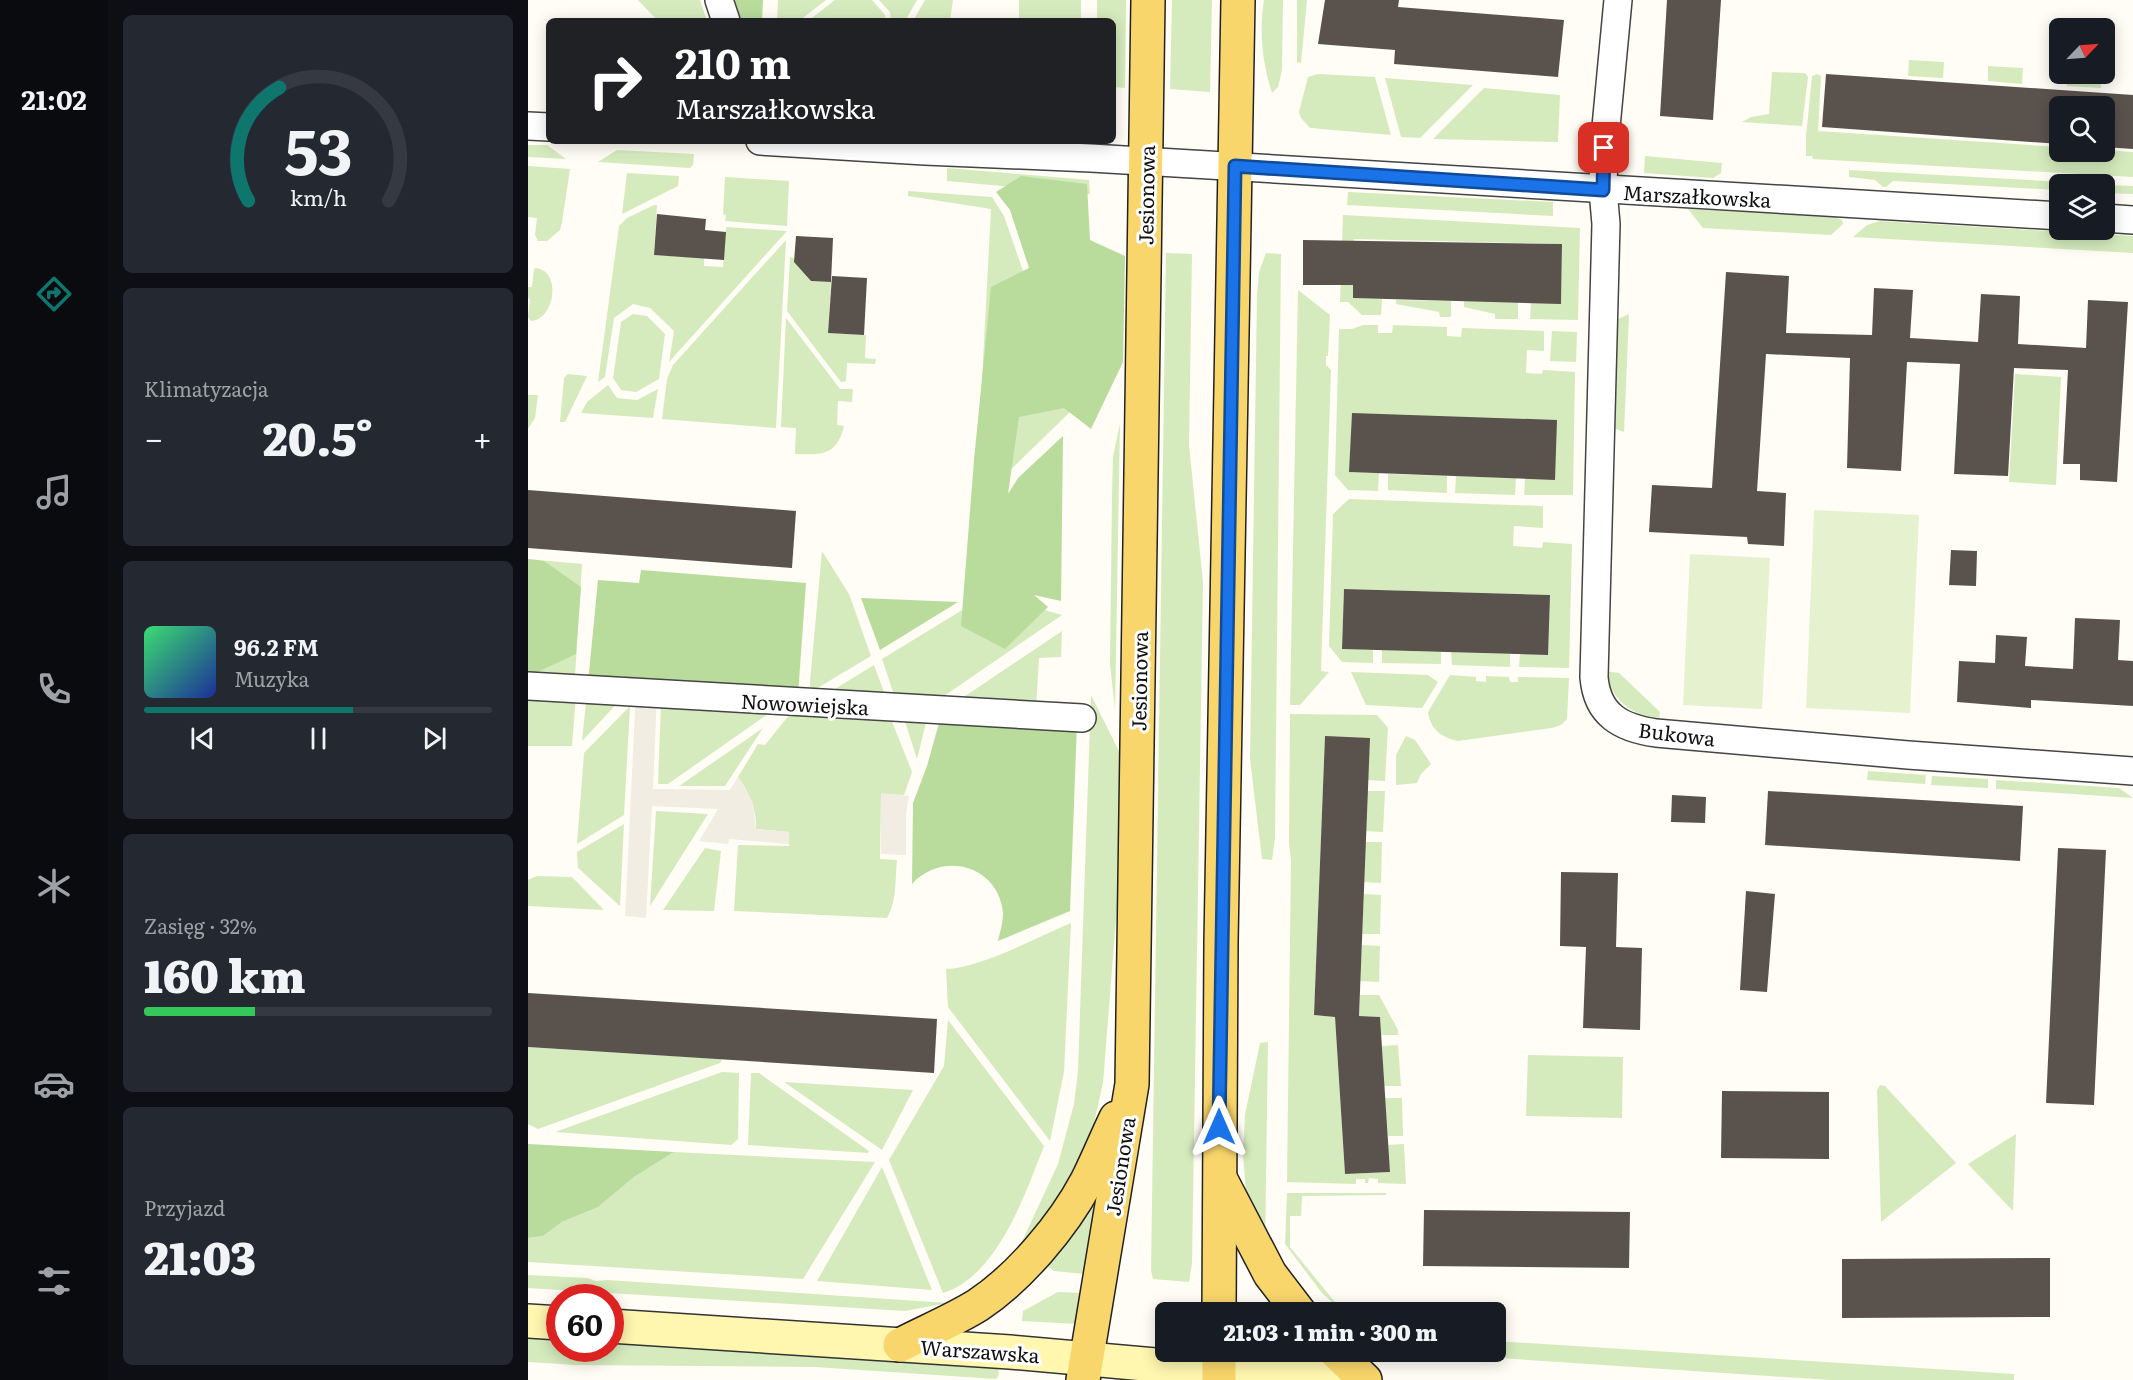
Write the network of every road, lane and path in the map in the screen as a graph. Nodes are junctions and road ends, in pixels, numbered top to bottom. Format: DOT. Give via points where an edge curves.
graph roads {
  1 [pos="719,0"];
  2 [pos="1148,0"];
  3 [pos="1238,0"];
  4 [pos="1618,0"];
  5 [pos="725,18"];
  6 [pos="528,126"];
  7 [pos="546,127"];
  8 [pos="806,144"];
  9 [pos="1146,161"];
  10 [pos="1235,166"];
  11 [pos="1603,190"];
  12 [pos="2049,215"];
  13 [pos="2115,219"];
  14 [pos="2133,220"];
  15 [pos="528,686"];
  16 [pos="1083,718"];
  17 [pos="2133,771"];
  18 [pos="1132,1084"];
  19 [pos="1218,1173"];
  20 [pos="1219,1302"];
  21 [pos="1291,1302"];
  22 [pos="528,1321"];
  23 [pos="546,1322"];
  24 [pos="624,1327"];
  25 [pos="900,1345"];
  26 [pos="1346,1362"];
  27 [pos="1219,1367"];
  28 [pos="1085,1369"];
  29 [pos="1348,1380"];
  30 [pos="1365,1380"];
  1 -- 5 [label="street"];
  2 -- 9 [label="main road, Jesionowa"];
  3 -- 10 [label="main road"];
  4 -- 11 [label="street, Bukowa"];
  6 -- 7 [label="street"];
  8 -- 9 [label="street, Marszałkowska"];
  9 -- 10 [label="street, Marszałkowska"];
  9 -- 18 [label="main road, Jesionowa"];
  10 -- 11 [label="street, Marszałkowska"];
  10 -- 19 [label="main road"];
  11 -- 12 [label="street, Marszałkowska"];
  11 -- 17 [label="street, Bukowa" via="1606,217 1594,677 1595,690 1609,714 1628,728 1656,732"];
  13 -- 14 [label="street"];
  15 -- 16 [label="street, Nowowiejska"];
  18 -- 25 [label="main road" via="1086,1182 1050,1236 977,1305"];
  18 -- 28 [label="main road, Jesionowa"];
  19 -- 20 [label="main road"];
  19 -- 21 [label="main road" via="1270,1275"];
  22 -- 23 [label="main road"];
  24 -- 25 [label="main road, Warszawska"];
  25 -- 28 [label="main road, Warszawska"];
  26 -- 30 [label="main road"];
  27 -- 28 [label="main road, Warszawska"];
  27 -- 29 [label="main road, Warszawska"];
}
